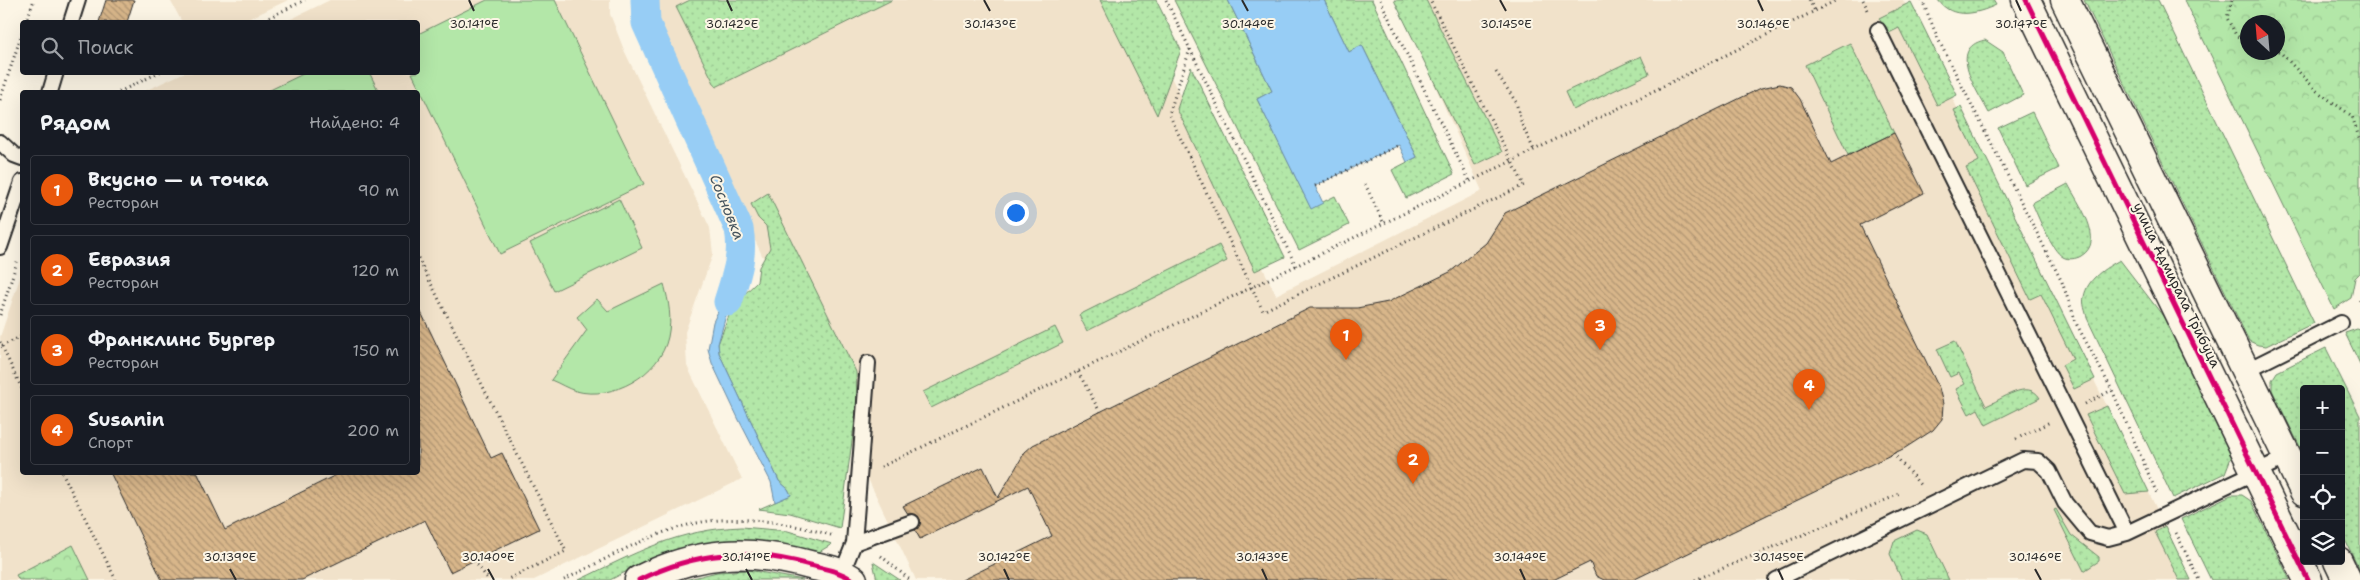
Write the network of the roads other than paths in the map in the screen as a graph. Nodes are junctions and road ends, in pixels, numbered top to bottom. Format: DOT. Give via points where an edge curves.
graph roads {
  1 [pos="78,0"];
  2 [pos="2026,0"];
  3 [pos="2065,0"];
  4 [pos="72,20"];
  5 [pos="1878,30"];
  6 [pos="55,75"];
  7 [pos="51,90"];
  8 [pos="0,142"];
  9 [pos="20,157"];
  10 [pos="20,188"];
  11 [pos="1,241"];
  12 [pos="2340,323"];
  13 [pos="868,363"];
  14 [pos="2245,371"];
  15 [pos="2287,457"];
  16 [pos="2255,472"];
  17 [pos="2300,483"];
  18 [pos="912,522"];
  19 [pos="2127,534"];
  20 [pos="854,543"];
  21 [pos="2340,565"];
  22 [pos="848,576"];
  23 [pos="640,580"];
  24 [pos="1776,580"];
  25 [pos="2308,580"];
  26 [pos="2347,580"];
  1 -- 4 [label="lane"];
  2 -- 16 [label="street, улица Адмирала Трибуца"];
  3 -- 14 [label="street, улица Адмирала Трибуца"];
  5 -- 19 [label="lane"];
  6 -- 7 [label="lane"];
  8 -- 9 [label="lane"];
  10 -- 11 [label="lane"];
  12 -- 14 [label="lane"];
  13 -- 20 [label="lane"];
  14 -- 15 [label="street, улица Адмирала Трибуца"];
  15 -- 16 [label="lane"];
  15 -- 17 [label="street, улица Адмирала Трибуца"];
  16 -- 19 [label="lane"];
  16 -- 25 [label="street, улица Адмирала Трибуца"];
  18 -- 20 [label="lane"];
  19 -- 24 [label="lane" via="2108,538 2090,533 2065,503 2049,471 2038,461 2024,460"];
  20 -- 22 [label="lane"];
  21 -- 26 [label="street"];
  22 -- 23 [label="street" via="795,560 752,554 713,555 683,562"];
}
